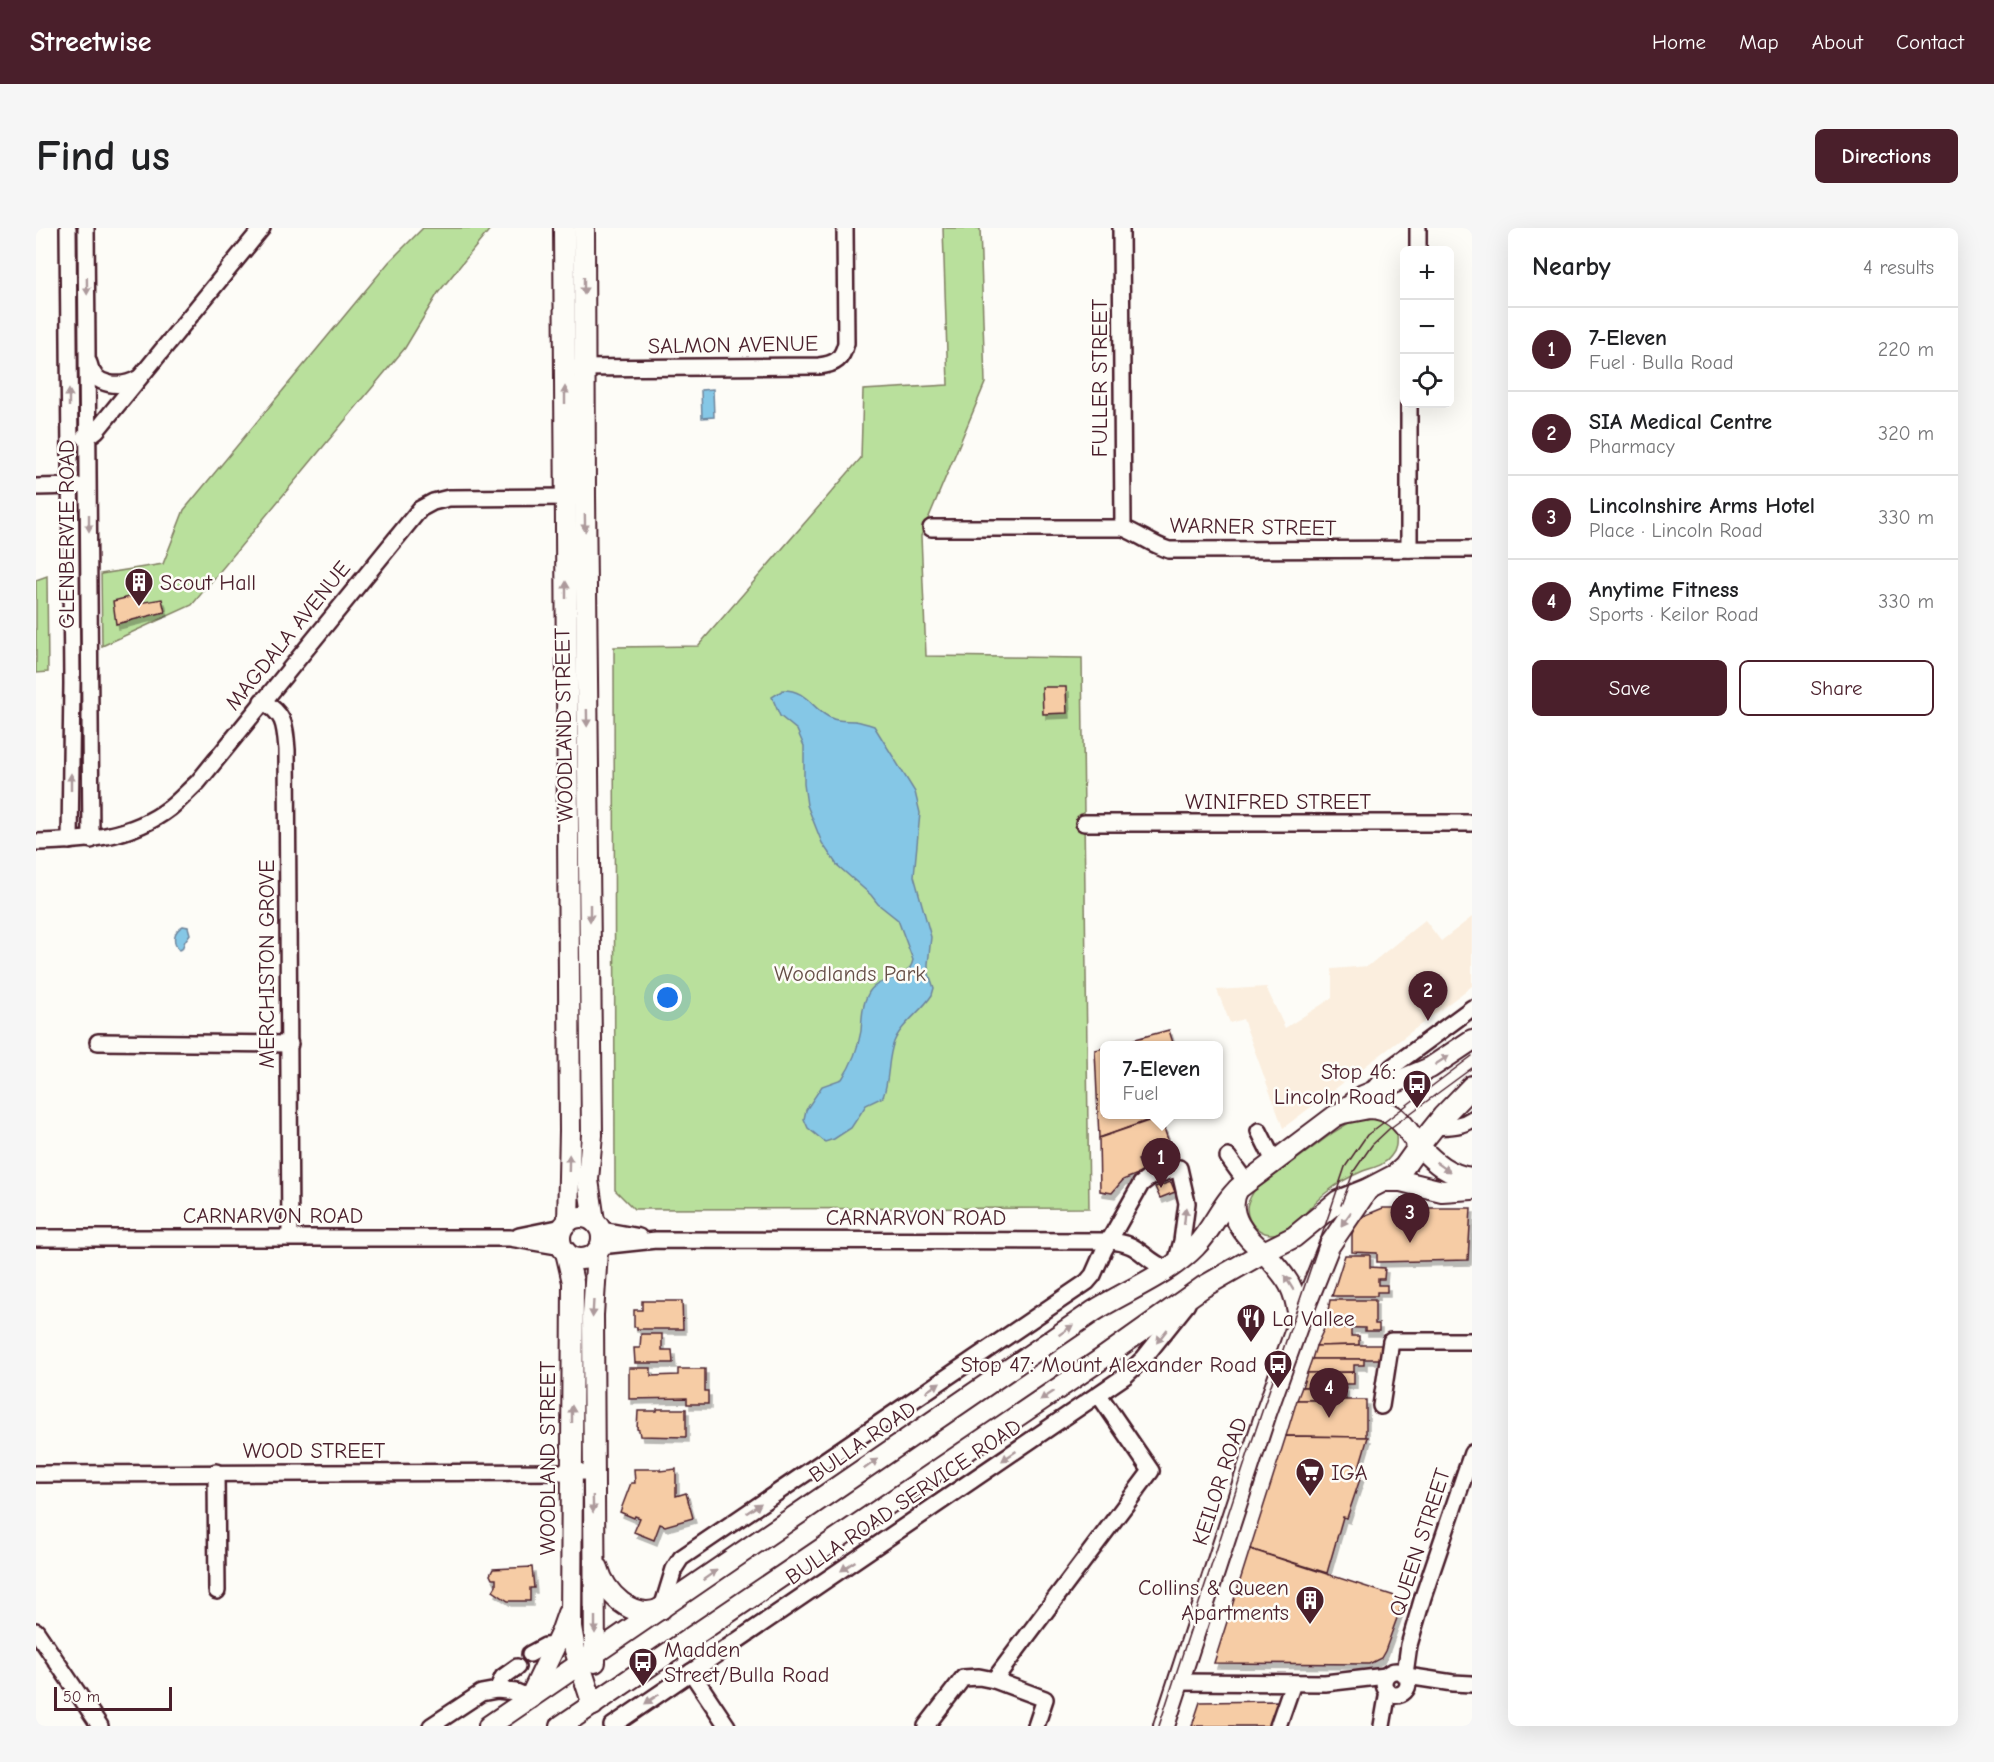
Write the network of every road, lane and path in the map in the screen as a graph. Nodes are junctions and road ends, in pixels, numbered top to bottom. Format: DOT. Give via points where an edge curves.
graph roads {
  1 [pos="68,228"];
  2 [pos="86,228"];
  3 [pos="262,228"];
  4 [pos="564,228"];
  5 [pos="584,228"];
  6 [pos="845,228"];
  7 [pos="1121,228"];
  8 [pos="1418,228"];
  9 [pos="1418,246"];
  10 [pos="87,354"];
  11 [pos="575,368"];
  12 [pos="139,378"];
  13 [pos="1409,408"];
  14 [pos="88,437"];
  15 [pos="69,438"];
  16 [pos="36,486"];
  17 [pos="69,486"];
  18 [pos="89,486"];
  19 [pos="575,497"];
  20 [pos="931,528"];
  21 [pos="1123,528"];
  22 [pos="1408,549"];
  23 [pos="1472,549"];
  24 [pos="89,682"];
  25 [pos="72,683"];
  26 [pos="262,701"];
  27 [pos="1084,823"];
  28 [pos="1472,823"];
  29 [pos="91,840"];
  30 [pos="70,841"];
  31 [pos="36,842"];
  32 [pos="569,1002"];
  33 [pos="590,1002"];
  34 [pos="1472,1008"];
  35 [pos="1472,1040"];
  36 [pos="99,1042"];
  37 [pos="290,1044"];
  38 [pos="1472,1086"];
  39 [pos="1372,1091"];
  40 [pos="1335,1116"];
  41 [pos="1472,1119"];
  42 [pos="1434,1127"];
  43 [pos="1259,1131"];
  44 [pos="1419,1146"];
  45 [pos="1227,1157"];
  46 [pos="1274,1161"];
  47 [pos="1472,1178"];
  48 [pos="1246,1182"];
  49 [pos="1377,1185"];
  50 [pos="1472,1189"];
  51 [pos="565,1224"];
  52 [pos="290,1237"];
  53 [pos="598,1237"];
  54 [pos="36,1238"];
  55 [pos="510,1238"];
  56 [pos="1109,1241"];
  57 [pos="565,1250"];
  58 [pos="1264,1252"];
  59 [pos="1172,1266"];
  60 [pos="1198,1290"];
  61 [pos="1299,1321"];
  62 [pos="1472,1341"];
  63 [pos="1099,1395"];
  64 [pos="1380,1406"];
  65 [pos="1472,1453"];
  66 [pos="216,1472"];
  67 [pos="572,1472"];
  68 [pos="593,1472"];
  69 [pos="36,1474"];
  70 [pos="594,1554"];
  71 [pos="217,1591"];
  72 [pos="571,1599"];
  73 [pos="662,1608"];
  74 [pos="36,1630"];
  75 [pos="556,1645"];
  76 [pos="530,1654"];
  77 [pos="587,1659"];
  78 [pos="516,1667"];
  79 [pos="691,1672"];
  80 [pos="994,1680"];
  81 [pos="1178,1682"];
  82 [pos="1293,1683"];
  83 [pos="1396,1683"];
  84 [pos="1472,1684"];
  85 [pos="497,1690"];
  86 [pos="530,1698"];
  87 [pos="593,1704"];
  88 [pos="100,1726"];
  89 [pos="431,1726"];
  90 [pos="489,1726"];
  91 [pos="561,1726"];
  92 [pos="612,1726"];
  93 [pos="728,1726"];
  94 [pos="926,1726"];
  95 [pos="1036,1726"];
  96 [pos="1164,1726"];
  97 [pos="1278,1726"];
  98 [pos="1382,1726"];
  15 -- 1 [label="street, GLENBERVIE ROAD, one-way"];
  2 -- 10 [label="street, GLENBERVIE ROAD, one-way"];
  3 -- 12 [label="street"];
  4 -- 11 [label="main road, WOODLAND STREET"];
  5 -- 11 [label="main road, WOODLAND STREET, one-way"];
  6 -- 11 [label="street, SALMON AVENUE" via="846,343 837,362 819,366"];
  7 -- 21 [label="street, FULLER STREET"];
  8 -- 9 [label="street"];
  10 -- 12 [label="street" via="90,369 101,381 121,385"];
  10 -- 14 [label="street, GLENBERVIE ROAD"];
  11 -- 19 [label="main road, WOODLAND STREET"];
  12 -- 14 [label="street"];
  13 -- 22 [label="street"];
  14 -- 15 [label="street"];
  14 -- 18 [label="street, GLENBERVIE ROAD"];
  15 -- 17 [label="street, GLENBERVIE ROAD"];
  16 -- 17 [label="street"];
  17 -- 18 [label="street"];
  17 -- 25 [label="street, GLENBERVIE ROAD"];
  18 -- 24 [label="street, GLENBERVIE ROAD, one-way"];
  19 -- 26 [label="street, MAGDALA AVENUE" via="449,498 420,509"];
  32 -- 19 [label="main road, WOODLAND STREET, one-way"];
  19 -- 33 [label="main road, WOODLAND STREET, one-way"];
  20 -- 21 [label="street, WARNER STREET"];
  21 -- 22 [label="street, WARNER STREET" via="1169,550"];
  22 -- 23 [label="street, WARNER STREET"];
  24 -- 25 [label="street"];
  24 -- 29 [label="street, GLENBERVIE ROAD"];
  30 -- 25 [label="street, GLENBERVIE ROAD, one-way"];
  26 -- 29 [label="street, MAGDALA AVENUE" via="198,782 172,807 140,827"];
  26 -- 37 [label="street, MERCHISTON GROVE" via="276,709 286,731"];
  27 -- 28 [label="street, WINIFRED STREET"];
  29 -- 30 [label="street, MAGDALA AVENUE"];
  30 -- 31 [label="street, MAGDALA AVENUE"];
  32 -- 33 [label="main road"];
  51 -- 32 [label="main road, WOODLAND STREET, one-way"];
  33 -- 53 [label="main road, WOODLAND STREET" via="592,1135 588,1180"];
  34 -- 39 [label="street" via="1395,1065"];
  39 -- 35 [label="main road, BULLA ROAD, one-way" via="1422,1072"];
  36 -- 37 [label="street"];
  37 -- 52 [label="street, MERCHISTON GROVE"];
  38 -- 42 [label="main road"];
  39 -- 40 [label="main road, BULLA ROAD"];
  40 -- 44 [label="main road" via="1364,1108 1387,1110"];
  40 -- 46 [label="main road, BULLA ROAD"];
  41 -- 42 [label="street"];
  42 -- 44 [label="main road"];
  43 -- 46 [label="street"];
  44 -- 47 [label="main road, one-way" via="1446,1171"];
  44 -- 49 [label="main road" via="1404,1167"];
  45 -- 48 [label="street"];
  46 -- 48 [label="main road, BULLA ROAD"];
  48 -- 58 [label="main road, KEILOR ROAD" via="1236,1192 1234,1214 1242,1230"];
  48 -- 59 [label="main road, BULLA ROAD" via="1230,1195 1197,1245"];
  49 -- 50 [label="main road" via="1401,1181 1442,1191"];
  49 -- 58 [label="main road" via="1338,1201 1294,1237"];
  49 -- 61 [label="main road, KEILOR ROAD, one-way" via="1343,1224 1326,1251"];
  51 -- 53 [label="main road" via="581,1217"];
  51 -- 55 [label="street, CARNARVON ROAD"];
  51 -- 57 [label="main road" via="561,1241"];
  52 -- 54 [label="street, CARNARVON ROAD"];
  52 -- 55 [label="street, CARNARVON ROAD"];
  53 -- 56 [label="street, CARNARVON ROAD"];
  53 -- 57 [label="main road" via="592,1256 579,1258"];
  53 -- 68 [label="main road, WOODLAND STREET, one-way" via="593,1315"];
  55 -- 57 [label="street, CARNARVON ROAD"];
  56 -- 59 [label="street, CARNARVON ROAD" via="1131,1245 1154,1263"];
  59 -- 56 [label="street, one-way" via="1185,1220 1179,1168 1144,1180"];
  73 -- 56 [label="street, one-way" via="681,1558 1080,1288 1093,1275"];
  67 -- 57 [label="main road, WOODLAND STREET, one-way" via="573,1282"];
  58 -- 60 [label="main road"];
  61 -- 58 [label="main road, KEILOR ROAD, one-way" via="1294,1291"];
  73 -- 59 [label="main road, BULLA ROAD, one-way" via="1094,1311"];
  60 -- 63 [label="street, BULLA ROAD SERVICE ROAD, one-way" via="1139,1363"];
  60 -- 87 [label="main road, one-way"];
  61 -- 81 [label="main road, KEILOR ROAD"];
  62 -- 64 [label="street" via="1391,1341"];
  63 -- 79 [label="street, BULLA ROAD SERVICE ROAD, one-way"];
  63 -- 80 [label="street" via="1151,1471"];
  65 -- 83 [label="street, QUEEN STREET"];
  66 -- 67 [label="street, WOOD STREET"];
  66 -- 69 [label="street, WOOD STREET"];
  66 -- 71 [label="street"];
  67 -- 68 [label="street, WOOD STREET"];
  67 -- 72 [label="main road, WOODLAND STREET"];
  68 -- 70 [label="main road, WOODLAND STREET, one-way"];
  70 -- 73 [label="main road" via="604,1584 619,1601 642,1611"];
  70 -- 77 [label="main road, WOODLAND STREET, one-way"];
  72 -- 75 [label="main road"];
  72 -- 77 [label="main road, WOODLAND STREET" via="572,1637"];
  73 -- 77 [label="main road, BULLA ROAD"];
  74 -- 88 [label="street"];
  75 -- 76 [label="street"];
  75 -- 86 [label="main road"];
  77 -- 86 [label="main road, BULLA ROAD"];
  77 -- 87 [label="main road"];
  78 -- 85 [label="street" via="502,1678"];
  79 -- 92 [label="street, BULLA ROAD SERVICE ROAD, one-way"];
  79 -- 93 [label="street"];
  80 -- 94 [label="street" via="963,1677"];
  80 -- 95 [label="street" via="1045,1699"];
  81 -- 82 [label="street"];
  81 -- 96 [label="main road, KEILOR ROAD"];
  82 -- 83 [label="street"];
  82 -- 97 [label="street"];
  83 -- 84 [label="street"];
  83 -- 98 [label="street, QUEEN STREET"];
  85 -- 86 [label="street"];
  85 -- 89 [label="street" via="481,1693"];
  86 -- 90 [label="main road, BULLA ROAD"];
  87 -- 91 [label="main road"];
}
